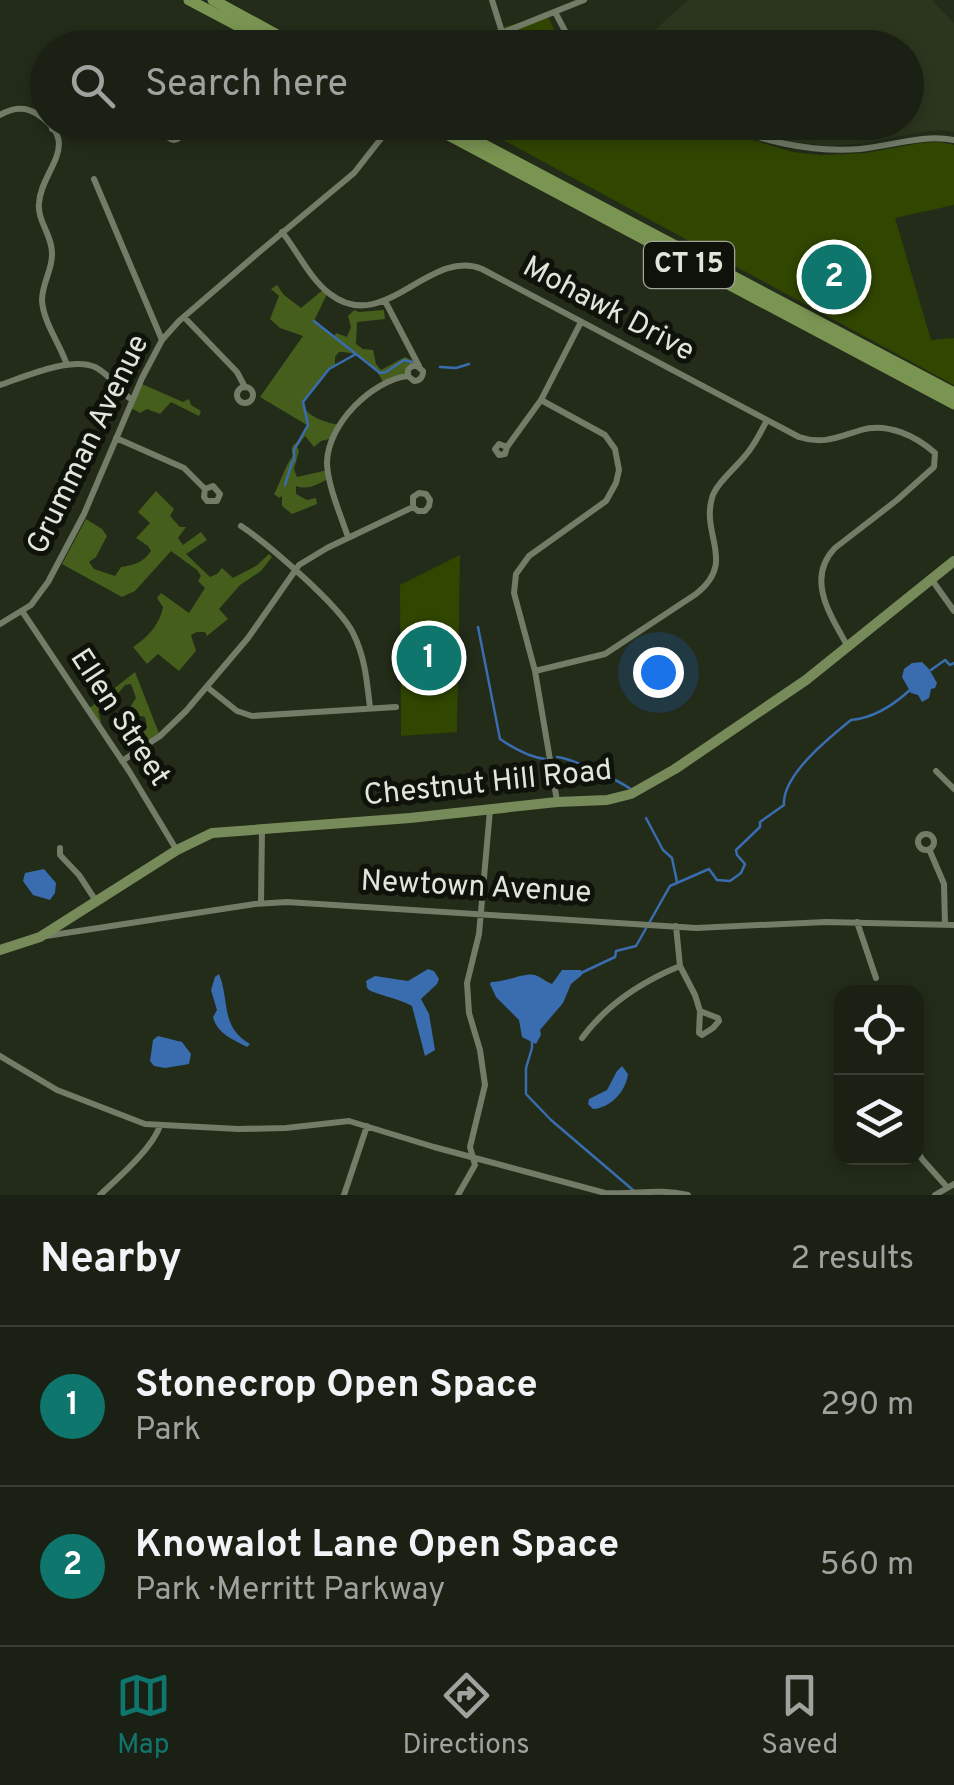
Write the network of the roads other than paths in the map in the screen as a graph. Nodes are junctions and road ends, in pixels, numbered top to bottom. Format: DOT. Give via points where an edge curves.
graph roads {
  1 [pos="189,0"];
  2 [pos="213,0"];
  3 [pos="492,0"];
  4 [pos="584,0"];
  5 [pos="555,12"];
  6 [pos="246,30"];
  7 [pos="268,30"];
  8 [pos="501,30"];
  9 [pos="507,30"];
  10 [pos="564,30"];
  11 [pos="30,111"];
  12 [pos="0,115"];
  13 [pos="924,139"];
  14 [pos="57,140"];
  15 [pos="380,140"];
  16 [pos="458,140"];
  17 [pos="474,140"];
  18 [pos="765,140"];
  19 [pos="915,140"];
  20 [pos="954,140"];
  21 [pos="94,178"];
  22 [pos="282,232"];
  23 [pos="385,301"];
  24 [pos="184,317"];
  25 [pos="581,322"];
  26 [pos="162,340"];
  27 [pos="67,365"];
  28 [pos="0,385"];
  29 [pos="245,387"];
  30 [pos="954,394"];
  31 [pos="132,400"];
  32 [pos="541,400"];
  33 [pos="954,404"];
  34 [pos="767,420"];
  35 [pos="116,438"];
  36 [pos="507,447"];
  37 [pos="206,489"];
  38 [pos="413,507"];
  39 [pos="240,526"];
  40 [pos="348,537"];
  41 [pos="954,562"];
  42 [pos="294,570"];
  43 [pos="932,580"];
  44 [pos="22,611"];
  45 [pos="954,611"];
  46 [pos="0,624"];
  47 [pos="848,648"];
  48 [pos="535,672"];
  49 [pos="207,687"];
  50 [pos="396,707"];
  51 [pos="370,708"];
  52 [pos="122,761"];
  53 [pos="936,771"];
  54 [pos="954,789"];
  55 [pos="557,802"];
  56 [pos="490,810"];
  57 [pos="262,828"];
  58 [pos="60,848"];
  59 [pos="177,850"];
  60 [pos="929,850"];
  61 [pos="96,901"];
  62 [pos="261,903"];
  63 [pos="481,914"];
  64 [pos="857,922"];
  65 [pos="950,925"];
  66 [pos="676,926"];
  67 [pos="40,937"];
  68 [pos="0,950"];
  69 [pos="680,966"];
  70 [pos="876,978"];
  71 [pos="700,1011"];
  72 [pos="582,1038"];
  73 [pos="0,1056"];
  74 [pos="145,1124"];
  75 [pos="160,1126"];
  76 [pos="367,1126"];
  77 [pos="147,1145"];
  78 [pos="473,1156"];
  79 [pos="924,1161"];
  80 [pos="951,1186"];
  81 [pos="634,1193"];
  82 [pos="605,1194"];
  83 [pos="100,1195"];
  84 [pos="344,1195"];
  85 [pos="458,1195"];
  86 [pos="688,1195"];
  87 [pos="935,1195"];
  1 -- 6 [label="highway"];
  2 -- 7 [label="highway"];
  3 -- 8 [label="street"];
  4 -- 5 [label="street"];
  5 -- 9 [label="street"];
  5 -- 10 [label="street"];
  11 -- 12 [label="street"];
  13 -- 20 [label="street"];
  14 -- 27 [label="street" via="58,158 38,208 53,252 42,302"];
  15 -- 22 [label="street, Grumman Avenue" via="354,173"];
  16 -- 33 [label="highway, CT 15"];
  17 -- 30 [label="highway, CT 15"];
  18 -- 19 [label="street" via="813,150"];
  21 -- 26 [label="street"];
  22 -- 23 [label="street" via="334,297 354,304"];
  22 -- 24 [label="street, Grumman Avenue"];
  23 -- 25 [label="street, Mohawk Drive" via="449,266 468,264"];
  23 -- 40 [label="street" via="423,374 414,381 398,377 361,399 340,425 328,470"];
  24 -- 26 [label="street, Grumman Avenue"];
  24 -- 29 [label="street"];
  25 -- 32 [label="street"];
  25 -- 34 [label="street, Mohawk Drive"];
  26 -- 31 [label="street, Grumman Avenue"];
  27 -- 28 [label="street"];
  27 -- 31 [label="street" via="95,367"];
  31 -- 35 [label="street, Grumman Avenue"];
  32 -- 36 [label="street"];
  32 -- 48 [label="street" via="605,435 619,470 606,501 529,556 516,574 515,601"];
  34 -- 47 [label="street, Mohawk Drive" via="812,441 864,429 899,430 935,453 929,473 824,562 822,595"];
  34 -- 48 [label="street" via="712,497 716,562 710,582 605,654"];
  35 -- 37 [label="street" via="184,468"];
  35 -- 44 [label="street, Grumman Avenue" via="48,582"];
  38 -- 40 [label="street"];
  39 -- 42 [label="street"];
  40 -- 42 [label="street"];
  41 -- 43 [label="main road, Chestnut Hill Road"];
  42 -- 49 [label="street"];
  42 -- 51 [label="street" via="353,632"];
  43 -- 45 [label="street"];
  43 -- 47 [label="main road, Chestnut Hill Road"];
  44 -- 46 [label="street, Grumman Avenue"];
  44 -- 52 [label="street, Ellen Street"];
  47 -- 55 [label="main road, Chestnut Hill Road" via="650,785 607,800"];
  48 -- 55 [label="street"];
  49 -- 51 [label="street" via="252,716"];
  49 -- 52 [label="street" via="174,724"];
  50 -- 51 [label="street"];
  52 -- 59 [label="street, Ellen Street"];
  53 -- 54 [label="street"];
  55 -- 56 [label="main road, Chestnut Hill Road"];
  56 -- 57 [label="main road, Chestnut Hill Road"];
  56 -- 63 [label="street"];
  57 -- 59 [label="main road, Chestnut Hill Road" via="212,833"];
  57 -- 62 [label="street"];
  58 -- 61 [label="street"];
  59 -- 61 [label="main road, Chestnut Hill Road"];
  60 -- 65 [label="street" via="944,884"];
  61 -- 67 [label="main road, Chestnut Hill Road"];
  62 -- 63 [label="street, Newtown Avenue"];
  62 -- 67 [label="street, Newtown Avenue"];
  63 -- 66 [label="street, Newtown Avenue"];
  63 -- 78 [label="street" via="467,982 485,1086"];
  64 -- 65 [label="street, Newtown Avenue"];
  64 -- 66 [label="street, Newtown Avenue"];
  64 -- 70 [label="street"];
  66 -- 69 [label="street"];
  67 -- 68 [label="main road, Newtown Avenue"];
  69 -- 71 [label="street"];
  69 -- 72 [label="street" via="628,993"];
  73 -- 74 [label="street" via="57,1090"];
  74 -- 75 [label="street"];
  74 -- 77 [label="street"];
  75 -- 76 [label="street"];
  75 -- 77 [label="street"];
  76 -- 78 [label="street"];
  76 -- 84 [label="street"];
  77 -- 83 [label="street"];
  78 -- 82 [label="street"];
  78 -- 85 [label="street" via="474,1168"];
  79 -- 80 [label="street"];
  80 -- 87 [label="street"];
  81 -- 82 [label="street"];
  81 -- 86 [label="street"];
}
